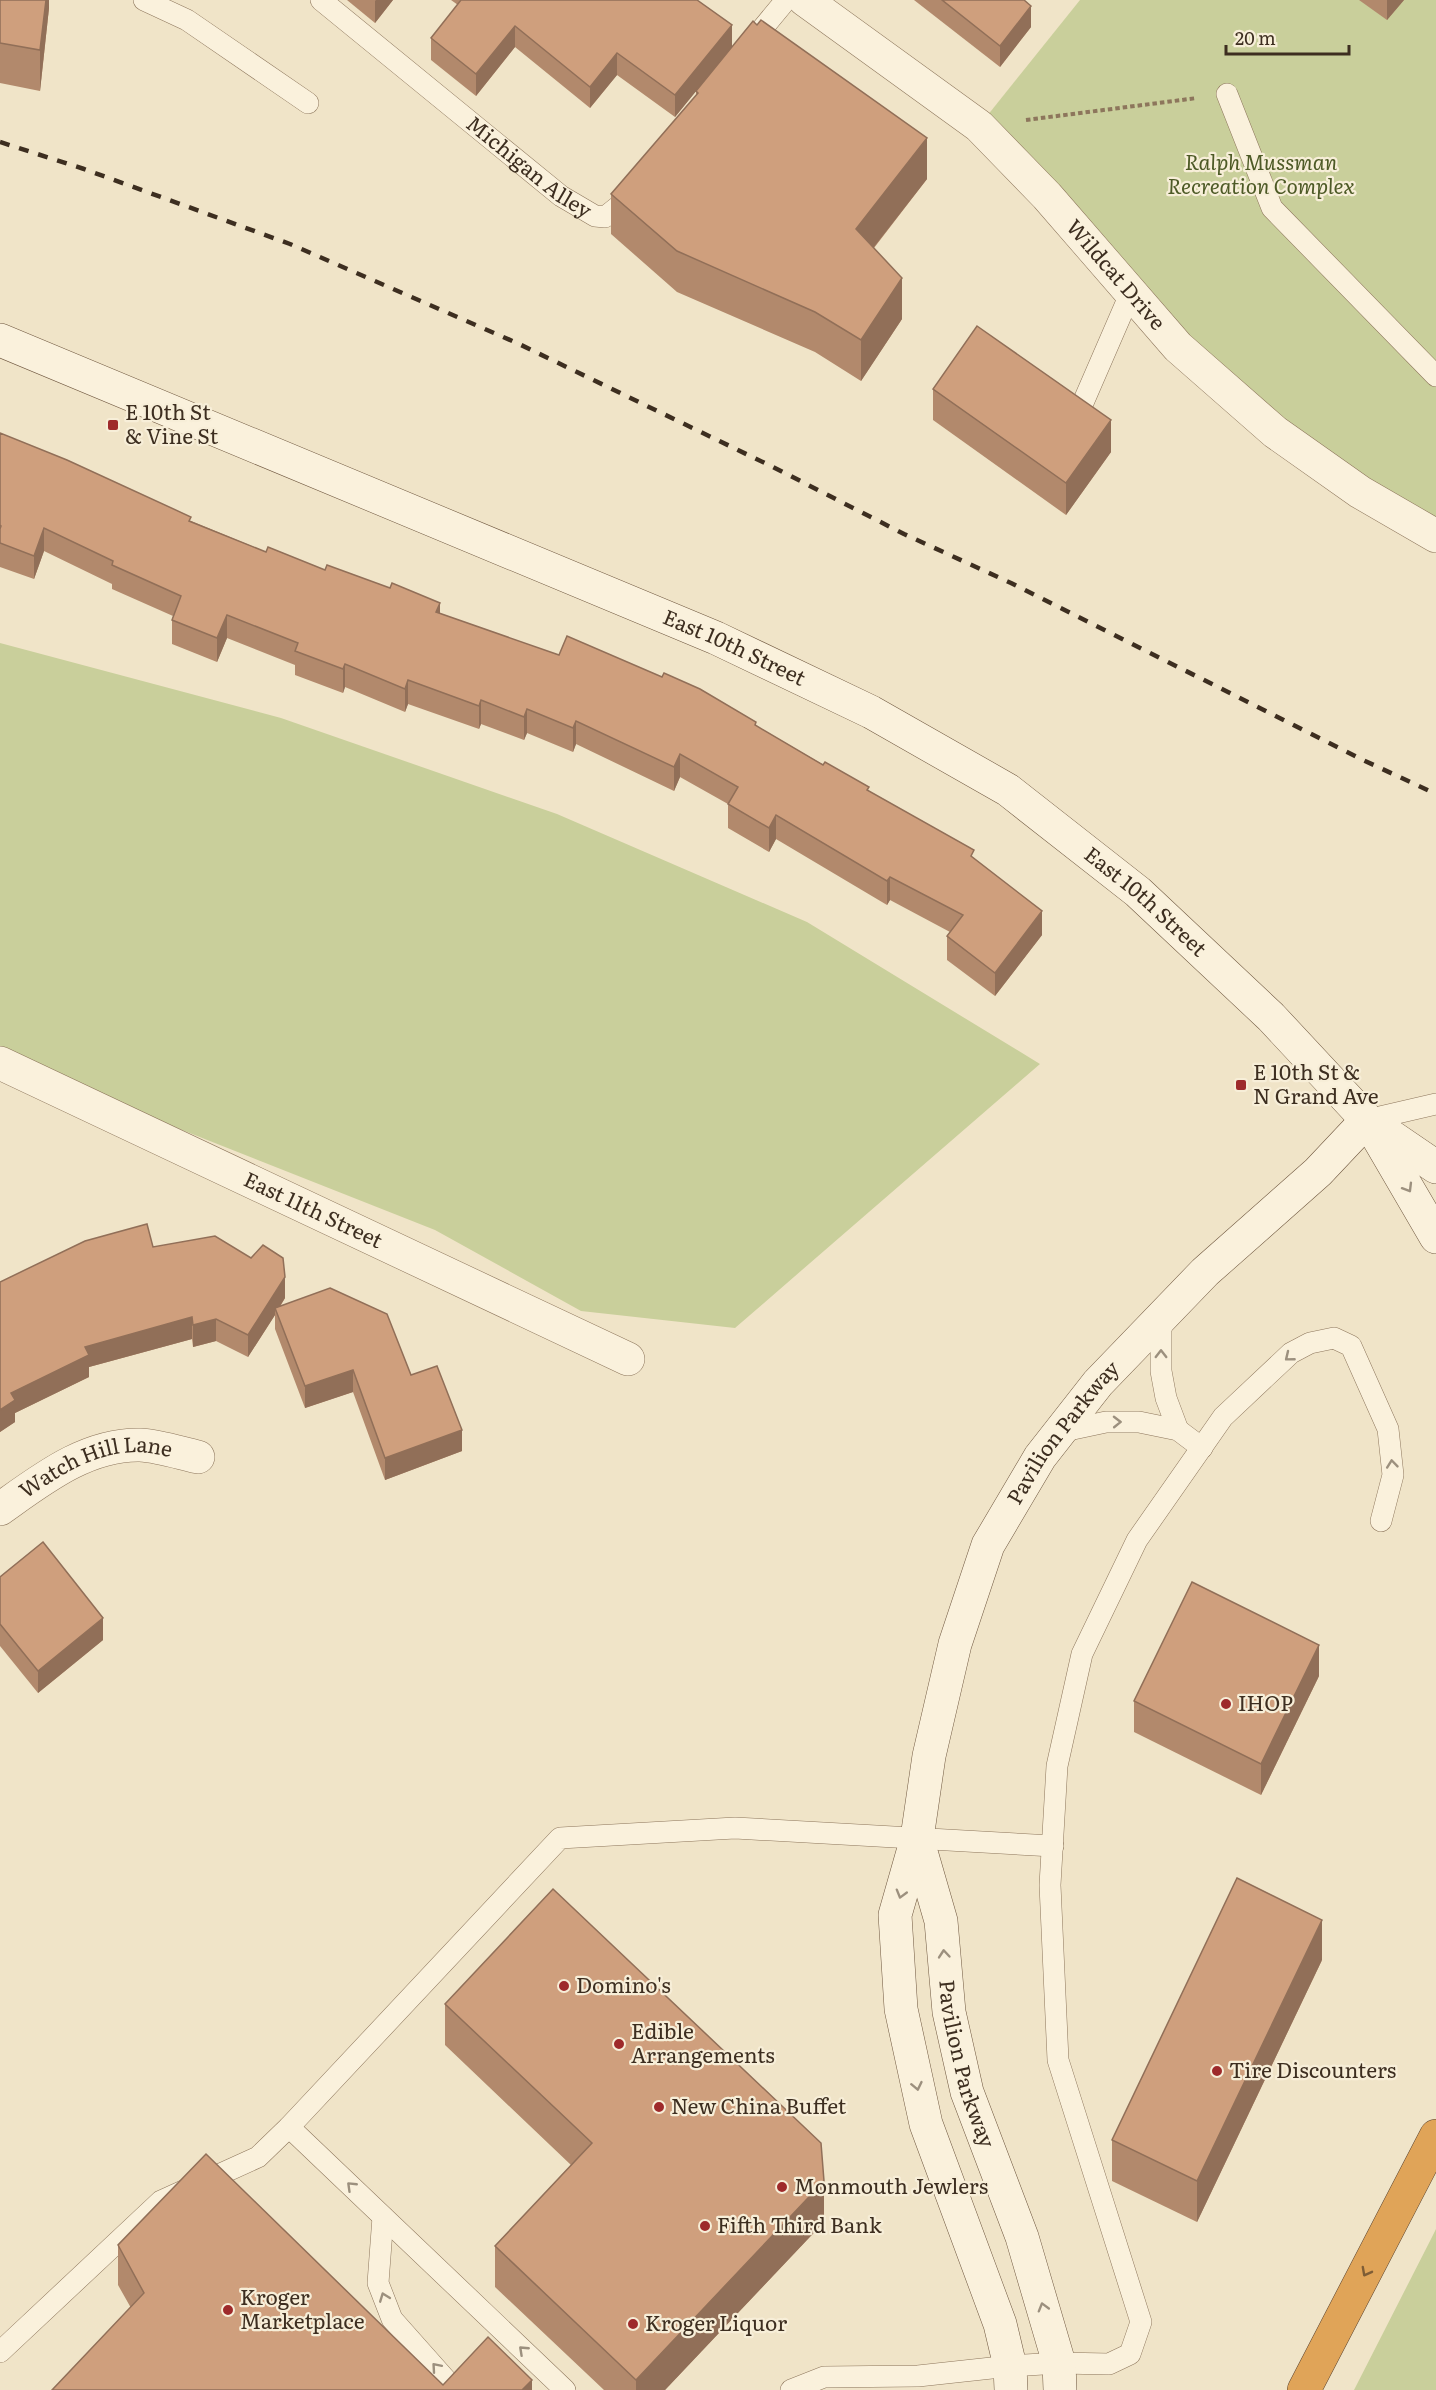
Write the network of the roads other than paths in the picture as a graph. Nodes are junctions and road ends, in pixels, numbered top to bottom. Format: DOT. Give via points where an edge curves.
graph roads {
  1 [pos="144,0"];
  2 [pos="321,0"];
  3 [pos="786,0"];
  4 [pos="805,0"];
  5 [pos="735,62"];
  6 [pos="1227,94"];
  7 [pos="309,103"];
  8 [pos="642,177"];
  9 [pos="1131,292"];
  10 [pos="0,340"];
  11 [pos="1436,376"];
  12 [pos="1082,405"];
  13 [pos="1436,536"];
  14 [pos="0,1063"];
  15 [pos="1436,1104"];
  16 [pos="1367,1120"];
  17 [pos="1436,1167"];
  18 [pos="1436,1237"];
  19 [pos="1161,1317"];
  20 [pos="628,1359"];
  21 [pos="1178,1430"];
  22 [pos="1059,1432"];
  23 [pos="1202,1448"];
  24 [pos="198,1457"];
  25 [pos="0,1509"];
  26 [pos="1380,1521"];
  27 [pos="917,1838"];
  28 [pos="1053,1846"];
  29 [pos="289,2127"];
  30 [pos="1436,2136"];
  31 [pos="1436,2184"];
  32 [pos="383,2217"];
  33 [pos="1394,2221"];
  34 [pos="0,2352"];
  35 [pos="1060,2376"];
  36 [pos="1010,2378"];
  37 [pos="455,2390"];
  38 [pos="565,2390"];
  39 [pos="791,2390"];
  40 [pos="1304,2390"];
  1 -- 7 [label="lane" via="187,20"];
  2 -- 8 [label="lane, Michigan Alley" via="561,196 595,216 605,217 620,205"];
  3 -- 5 [label="lane"];
  4 -- 9 [label="main road, Wildcat Drive" via="979,126"];
  6 -- 11 [label="lane" via="1272,208"];
  9 -- 12 [label="lane"];
  9 -- 13 [label="main road, Wildcat Drive" via="1178,347 1275,432 1360,492"];
  10 -- 16 [label="main road, East 10th Street" via="716,638 891,723 1008,790 1138,892 1271,1017"];
  14 -- 20 [label="main road, East 11th Street"];
  15 -- 16 [label="lane"];
  16 -- 17 [label="main road, East 10th Street"];
  16 -- 18 [label="main road, East 10th Street, one-way"];
  16 -- 19 [label="main road, Pavilion Parkway" via="1318,1172 1211,1266"];
  21 -- 19 [label="lane, one-way" via="1161,1371"];
  19 -- 22 [label="main road, Pavilion Parkway" via="1098,1383"];
  22 -- 21 [label="lane, one-way" via="1106,1422 1139,1422"];
  21 -- 23 [label="lane"];
  22 -- 27 [label="main road, Pavilion Parkway" via="988,1545 955,1644 929,1756"];
  26 -- 23 [label="lane, one-way" via="1393,1474 1388,1429 1351,1346 1334,1338 1310,1343 1291,1353 1223,1417"];
  23 -- 28 [label="lane" via="1137,1540 1082,1654 1057,1766"];
  24 -- 25 [label="main road, Watch Hill Lane" via="140,1445 98,1451 55,1470"];
  27 -- 28 [label="lane"];
  27 -- 29 [label="lane" via="735,1828 560,1838"];
  35 -- 27 [label="main road, Pavilion Parkway, one-way" via="1022,2237 967,2092 949,2012 941,1921"];
  27 -- 36 [label="main road, Pavilion Parkway, one-way" via="895,1915 901,2009 926,2124 1000,2324"];
  28 -- 35 [label="lane" via="1050,1885 1058,2060 1141,2322 1130,2354 1109,2364"];
  32 -- 29 [label="lane, one-way"];
  29 -- 34 [label="lane" via="258,2157 161,2201"];
  30 -- 33 [label="highway"];
  31 -- 33 [label="highway"];
  37 -- 32 [label="lane, one-way" via="392,2319 378,2283"];
  38 -- 32 [label="lane, one-way"];
  33 -- 40 [label="highway, one-way"];
  35 -- 36 [label="lane"];
  36 -- 39 [label="lane" via="824,2377"];
}
